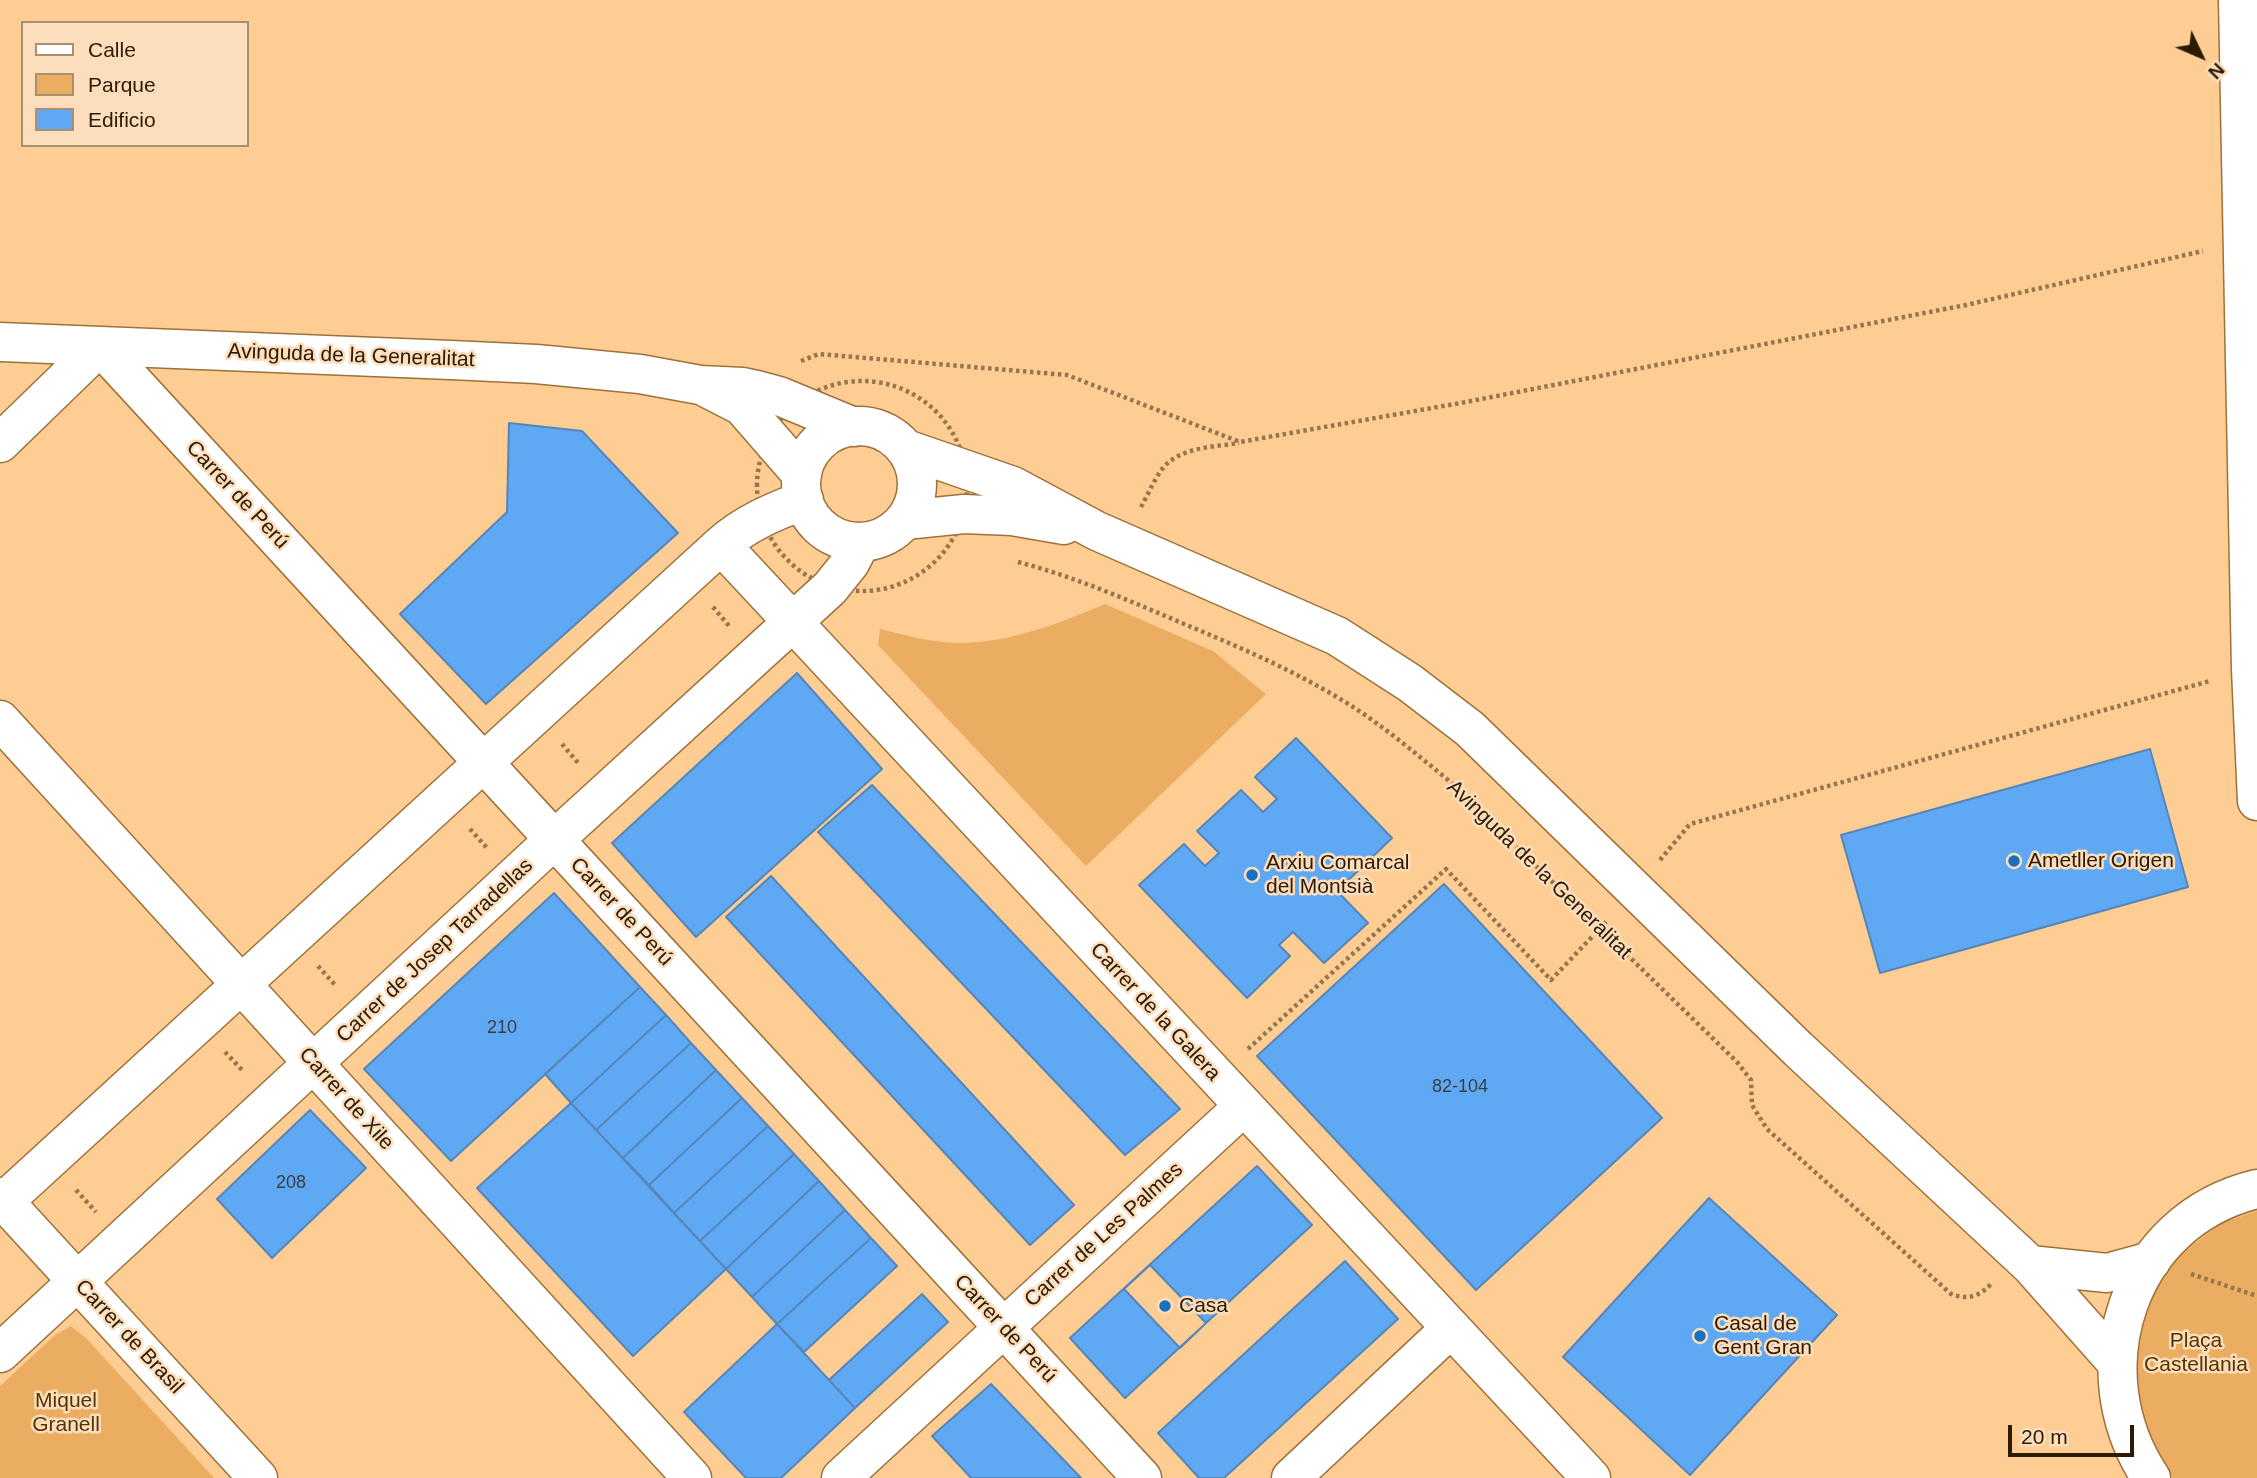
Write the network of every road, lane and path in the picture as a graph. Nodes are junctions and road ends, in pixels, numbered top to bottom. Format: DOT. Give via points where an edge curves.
graph roads {
  1 [pos="2238,0"];
  2 [pos="2244,242"];
  3 [pos="0,342"];
  4 [pos="100,346"];
  5 [pos="700,385"];
  6 [pos="757,390"];
  7 [pos="797,403"];
  8 [pos="854,426"];
  9 [pos="770,436"];
  10 [pos="0,443"];
  11 [pos="1240,443"];
  12 [pos="906,449"];
  13 [pos="966,469"];
  14 [pos="803,487"];
  15 [pos="761,517"];
  16 [pos="905,520"];
  17 [pos="958,536"];
  18 [pos="1110,537"];
  19 [pos="861,542"];
  20 [pos="721,545"];
  21 [pos="1011,560"];
  22 [pos="686,576"];
  23 [pos="831,587"];
  24 [pos="793,622"];
  25 [pos="756,656"];
  26 [pos="2254,668"];
  27 [pos="536,714"];
  28 [pos="0,720"];
  29 [pos="484,762"];
  30 [pos="605,794"];
  31 [pos="443,800"];
  32 [pos="2257,802"];
  33 [pos="555,839"];
  34 [pos="514,877"];
  35 [pos="1636,889"];
  36 [pos="1600,929"];
  37 [pos="293,937"];
  38 [pos="241,984"];
  39 [pos="364,1018"];
  40 [pos="198,1024"];
  41 [pos="314,1064"];
  42 [pos="1216,1078"];
  43 [pos="274,1102"];
  44 [pos="1244,1106"];
  45 [pos="50,1159"];
  46 [pos="2249,1185"];
  47 [pos="1,1201"];
  48 [pos="122,1241"];
  49 [pos="2023,1260"];
  50 [pos="2151,1261"];
  51 [pos="78,1282"];
  52 [pos="2257,1296"];
  53 [pos="1003,1327"];
  54 [pos="1451,1328"];
  55 [pos="0,1353"];
  56 [pos="2116,1362"];
  57 [pos="2130,1462"];
  58 [pos="258,1478"];
  59 [pos="692,1478"];
  60 [pos="841,1478"];
  61 [pos="1142,1478"];
  62 [pos="1290,1478"];
  63 [pos="1591,1478"];
  64 [pos="2151,1478"];
  1 -- 2 [label="street"];
  2 -- 11 [label="path" via="1966,305"];
  2 -- 26 [label="street"];
  3 -- 4 [label="street, Avinguda de la Generalitat"];
  4 -- 5 [label="street, Avinguda de la Generalitat" via="536,365 640,374"];
  4 -- 10 [label="street"];
  4 -- 29 [label="street, Carrer de Perú"];
  5 -- 6 [label="street, Avinguda de la Generalitat"];
  5 -- 9 [label="street, Avinguda de la Generalitat" via="742,406"];
  6 -- 7 [label="street, Avinguda de la Generalitat"];
  6 -- 11 [label="path" via="777,370 819,354 1068,374"];
  7 -- 8 [label="street, Avinguda de la Generalitat"];
  7 -- 9 [label="path"];
  7 -- 13 [label="path" via="824,388 855,381 906,390 946,422"];
  8 -- 12 [label="street" via="887,433"];
  8 -- 14 [label="street" via="837,430 817,445 807,459"];
  9 -- 14 [label="street, Avinguda de la Generalitat"];
  9 -- 15 [label="path" via="758,472"];
  11 -- 18 [label="path" via="1190,451 1171,459"];
  12 -- 13 [label="street"];
  12 -- 16 [label="street" via="917,480 916,497"];
  13 -- 17 [label="path" via="967,497"];
  13 -- 18 [label="street" via="1013,486"];
  14 -- 15 [label="street"];
  14 -- 19 [label="street" via="811,517 825,531 842,540"];
  15 -- 20 [label="street"];
  15 -- 23 [label="path" via="786,560 807,577"];
  16 -- 17 [label="street"];
  16 -- 19 [label="street" via="878,540"];
  17 -- 18 [label="street" via="1012,516"];
  17 -- 23 [label="path" via="923,573 897,586 869,592"];
  18 -- 35 [label="street" via="1337,636 1410,683 1470,729"];
  19 -- 23 [label="street, Carrer de Josep Tarradellas"];
  20 -- 22 [label="street"];
  20 -- 24 [label="street, Carrer de la Galera"];
  21 -- 36 [label="path, Avinguda de la Generalitat" via="1103,590 1218,638 1360,712 1448,780"];
  22 -- 25 [label="path"];
  22 -- 27 [label="street"];
  23 -- 24 [label="street, Carrer de Josep Tarradellas"];
  24 -- 25 [label="street, Carrer de Josep Tarradellas"];
  24 -- 42 [label="street, Carrer de la Galera"];
  25 -- 30 [label="street, Carrer de Josep Tarradellas"];
  26 -- 32 [label="street"];
  26 -- 35 [label="path" via="1690,824"];
  27 -- 29 [label="street"];
  27 -- 30 [label="path"];
  28 -- 38 [label="street, Carrer de Xile"];
  29 -- 31 [label="street"];
  29 -- 33 [label="street, Carrer de Perú"];
  30 -- 33 [label="street, Carrer de Josep Tarradellas"];
  31 -- 34 [label="path"];
  31 -- 37 [label="street"];
  33 -- 34 [label="street, Carrer de Josep Tarradellas"];
  33 -- 53 [label="street, Carrer de Perú"];
  34 -- 39 [label="street, Carrer de Josep Tarradellas"];
  35 -- 36 [label="path"];
  35 -- 49 [label="street"];
  36 -- 42 [label="path" via="1551,979 1446,869"];
  36 -- 49 [label="path, Avinguda de la Generalitat" via="1737,1062 1751,1080 1752,1105 1768,1129 1951,1294 1966,1299 1983,1293"];
  37 -- 38 [label="street"];
  37 -- 39 [label="path"];
  38 -- 40 [label="street"];
  38 -- 41 [label="street, Carrer de Xile"];
  39 -- 41 [label="street, Carrer de Josep Tarradellas"];
  40 -- 43 [label="path"];
  40 -- 45 [label="street"];
  41 -- 43 [label="street, Carrer de Josep Tarradellas"];
  41 -- 59 [label="street, Carrer de Xile"];
  42 -- 44 [label="street, Carrer de la Galera"];
  43 -- 48 [label="street, Carrer de Josep Tarradellas"];
  44 -- 53 [label="street, Carrer de Les Palmes"];
  44 -- 54 [label="street, Carrer de la Galera"];
  45 -- 47 [label="street"];
  45 -- 48 [label="path"];
  46 -- 50 [label="street" via="2188,1223"];
  47 -- 51 [label="street, Carrer de Brasil"];
  48 -- 51 [label="street, Carrer de Josep Tarradellas"];
  49 -- 50 [label="street" via="2107,1273"];
  49 -- 56 [label="street"];
  50 -- 52 [label="path"];
  50 -- 56 [label="street" via="2126,1309"];
  51 -- 55 [label="street, Carrer de Josep Tarradellas"];
  51 -- 58 [label="street, Carrer de Brasil"];
  53 -- 60 [label="street, Carrer de Les Palmes"];
  53 -- 61 [label="street, Carrer de Perú"];
  54 -- 62 [label="street"];
  54 -- 63 [label="street, Carrer de la Galera"];
  56 -- 57 [label="street"];
  57 -- 64 [label="street"];
}
